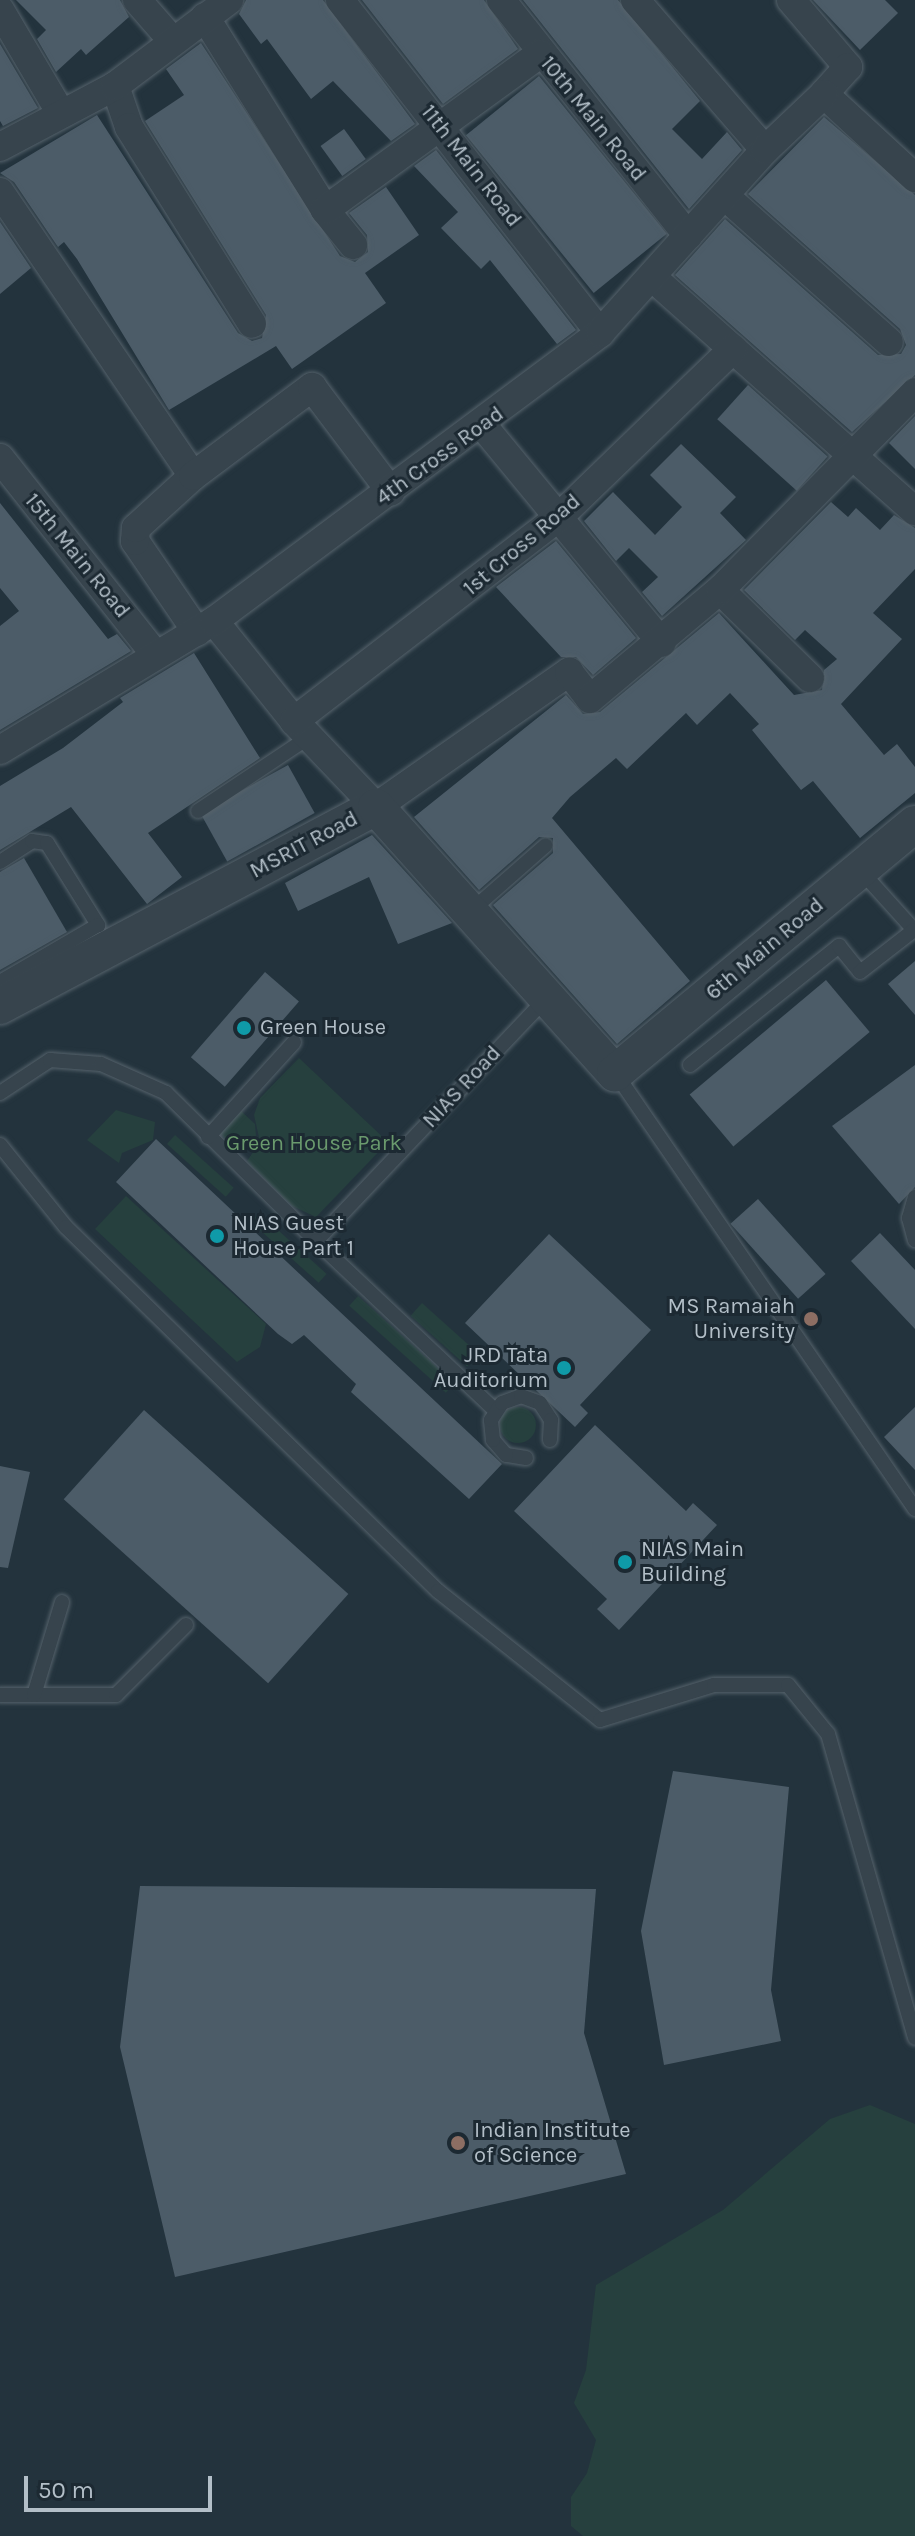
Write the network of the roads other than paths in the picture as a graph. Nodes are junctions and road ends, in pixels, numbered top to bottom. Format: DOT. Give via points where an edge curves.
graph roads {
  1 [pos="137,0"];
  2 [pos="229,0"];
  3 [pos="340,0"];
  4 [pos="501,0"];
  5 [pos="635,0"];
  6 [pos="791,0"];
  7 [pos="0,10"];
  8 [pos="205,17"];
  9 [pos="171,39"];
  10 [pos="540,54"];
  11 [pos="115,86"];
  12 [pos="824,94"];
  13 [pos="60,112"];
  14 [pos="440,127"];
  15 [pos="0,147"];
  16 [pos="765,150"];
  17 [pos="915,178"];
  18 [pos="0,192"];
  19 [pos="726,197"];
  20 [pos="325,210"];
  21 [pos="688,236"];
  22 [pos="353,245"];
  23 [pos="652,277"];
  24 [pos="252,324"];
  25 [pos="600,333"];
  26 [pos="889,342"];
  27 [pos="733,349"];
  28 [pos="915,392"];
  29 [pos="483,426"];
  30 [pos="849,456"];
  31 [pos="0,458"];
  32 [pos="193,476"];
  33 [pos="391,492"];
  34 [pos="915,511"];
  35 [pos="559,517"];
  36 [pos="720,590"];
  37 [pos="206,626"];
  38 [pos="662,643"];
  39 [pos="155,654"];
  40 [pos="810,678"];
  41 [pos="302,729"];
  42 [pos="0,750"];
  43 [pos="376,807"];
  44 [pos="198,811"];
  45 [pos="915,824"];
  46 [pos="546,845"];
  47 [pos="0,862"];
  48 [pos="860,870"];
  49 [pos="472,910"];
  50 [pos="914,930"];
  51 [pos="0,982"];
  52 [pos="548,996"];
  53 [pos="0,1006"];
  54 [pos="294,1042"];
  55 [pos="690,1065"];
  56 [pos="615,1073"];
  57 [pos="0,1093"];
  58 [pos="208,1137"];
  59 [pos="0,1145"];
  60 [pos="915,1197"];
  61 [pos="915,1240"];
  62 [pos="316,1241"];
  63 [pos="495,1410"];
  64 [pos="550,1440"];
  65 [pos="526,1458"];
  66 [pos="915,1509"];
  67 [pos="62,1602"];
  68 [pos="186,1625"];
  69 [pos="0,1695"];
  70 [pos="34,1695"];
  71 [pos="915,2038"];
  1 -- 9 [label="street"];
  2 -- 8 [label="street"];
  3 -- 14 [label="street, 11th Main Road"];
  4 -- 10 [label="street, 10th Main Road"];
  5 -- 16 [label="street"];
  6 -- 12 [label="street, 4th Cross Road" via="848,67"];
  7 -- 13 [label="street"];
  8 -- 9 [label="street"];
  8 -- 20 [label="street"];
  9 -- 11 [label="street"];
  10 -- 14 [label="street"];
  10 -- 21 [label="street, 10th Main Road"];
  11 -- 13 [label="street"];
  11 -- 24 [label="street" via="129,127"];
  12 -- 16 [label="street, 4th Cross Road"];
  12 -- 17 [label="street"];
  13 -- 15 [label="street"];
  14 -- 20 [label="street"];
  14 -- 25 [label="street, 11th Main Road"];
  16 -- 19 [label="street, 4th Cross Road"];
  18 -- 32 [label="street"];
  19 -- 21 [label="street, 4th Cross Road"];
  19 -- 26 [label="street"];
  20 -- 22 [label="street"];
  21 -- 23 [label="street, 4th Cross Road"];
  23 -- 25 [label="street, 4th Cross Road"];
  23 -- 27 [label="street"];
  25 -- 29 [label="street, 4th Cross Road"];
  27 -- 30 [label="street"];
  27 -- 35 [label="street, 1st Cross Road"];
  28 -- 30 [label="street"];
  29 -- 33 [label="street, 4th Cross Road"];
  29 -- 35 [label="street"];
  30 -- 34 [label="street"];
  30 -- 36 [label="street"];
  31 -- 39 [label="street, 15th Main Road"];
  32 -- 33 [label="street" via="312,387"];
  32 -- 37 [label="street" via="136,528 135,541"];
  33 -- 37 [label="street, 4th Cross Road"];
  35 -- 38 [label="street"];
  35 -- 41 [label="street, 1st Cross Road"];
  36 -- 38 [label="street"];
  36 -- 40 [label="street"];
  37 -- 39 [label="street, 4th Cross Road"];
  37 -- 41 [label="street"];
  38 -- 43 [label="street" via="590,699 569,672"];
  39 -- 42 [label="street, 4th Cross Road"];
  41 -- 43 [label="street"];
  41 -- 44 [label="lane"];
  43 -- 49 [label="street, MSRIT Road"];
  43 -- 53 [label="street, MSRIT Road"];
  45 -- 48 [label="street, 6th Main Road"];
  46 -- 49 [label="lane"];
  47 -- 51 [label="lane" via="32,841 47,843 98,925"];
  48 -- 50 [label="lane"];
  48 -- 56 [label="street, 6th Main Road"];
  49 -- 52 [label="street, MSRIT Road"];
  50 -- 55 [label="lane" via="860,972 839,946"];
  52 -- 56 [label="street, MSRIT Road"];
  52 -- 62 [label="lane, NIAS Road"];
  54 -- 58 [label="lane"];
  56 -- 66 [label="lane"];
  57 -- 58 [label="lane" via="50,1060 101,1064 166,1093"];
  58 -- 62 [label="lane"];
  59 -- 71 [label="lane" via="66,1227 438,1591 600,1720 714,1685 788,1685 828,1734"];
  60 -- 61 [label="lane" via="909,1218"];
  62 -- 63 [label="lane"];
  63 -- 64 [label="lane" via="511,1398 540,1403 551,1420"];
  63 -- 65 [label="lane" via="490,1430 498,1449"];
  67 -- 70 [label="lane"];
  68 -- 70 [label="lane" via="116,1695"];
  69 -- 70 [label="lane"];
}
